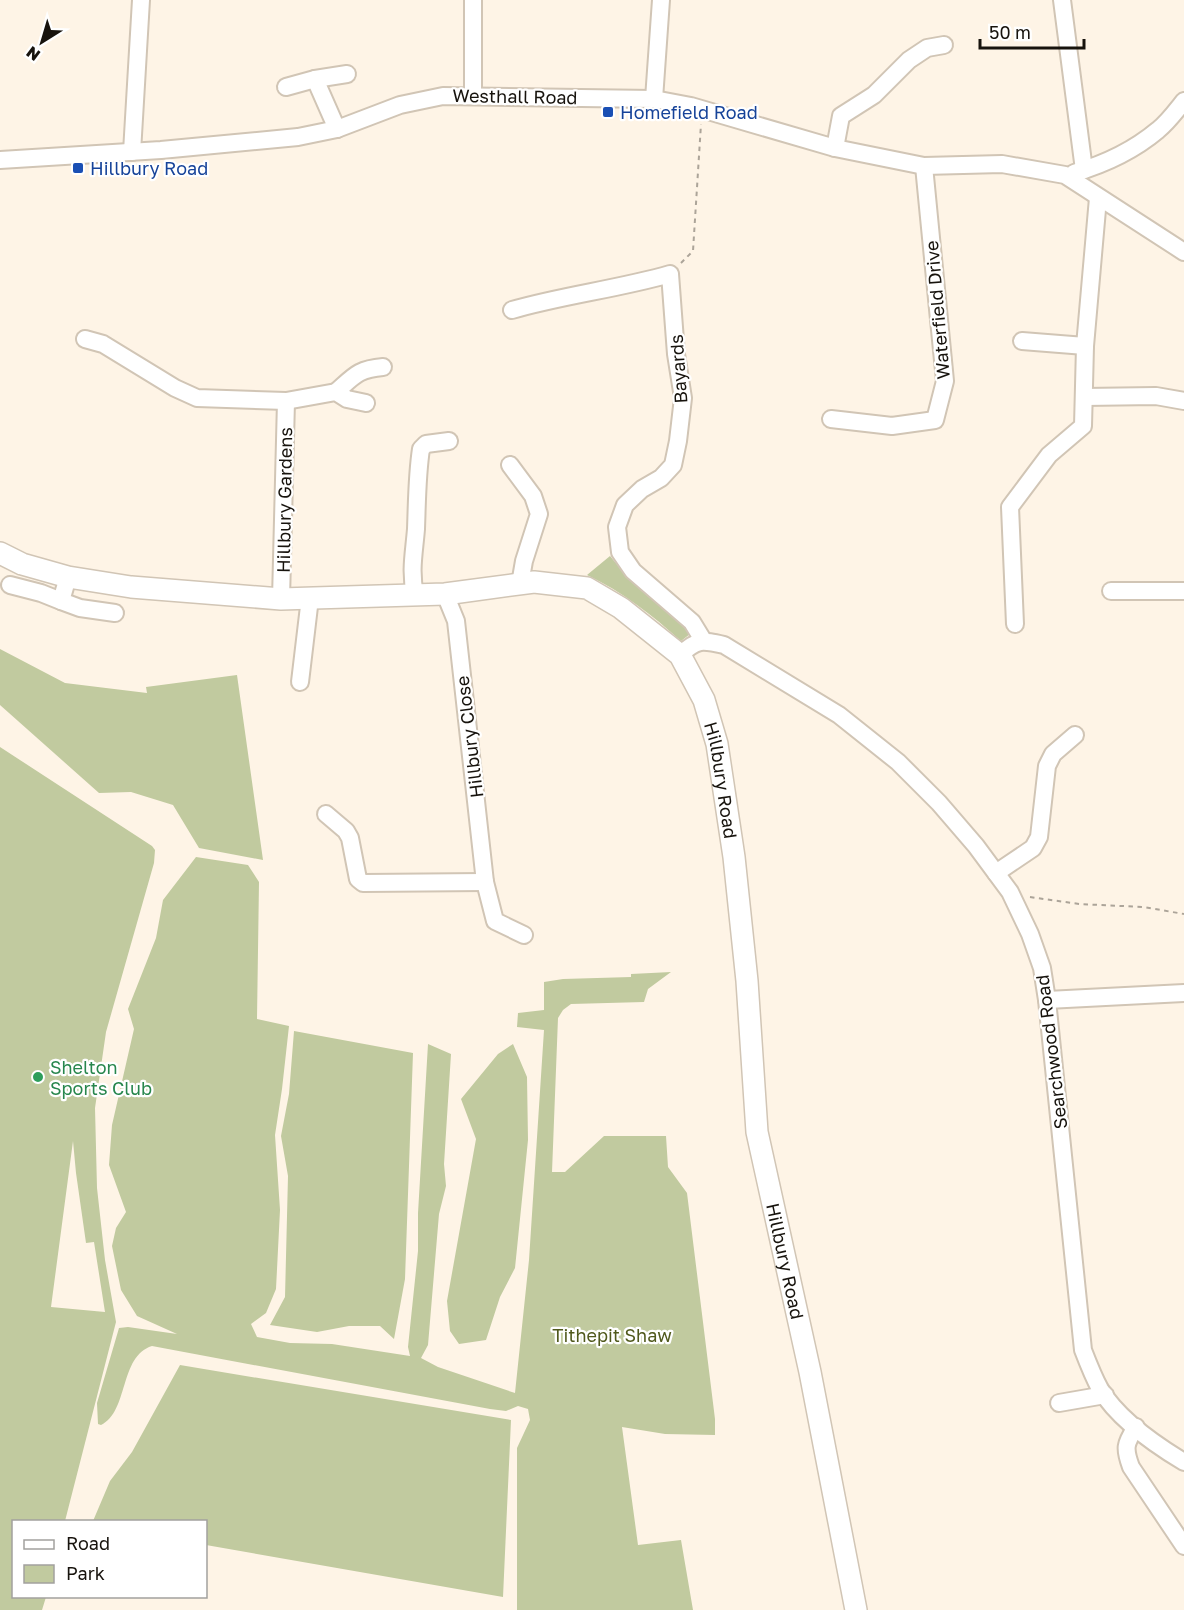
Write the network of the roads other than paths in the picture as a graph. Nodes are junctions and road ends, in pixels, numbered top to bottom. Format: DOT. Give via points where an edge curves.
graph roads {
  1 [pos="141,0"];
  2 [pos="473,0"];
  3 [pos="661,0"];
  4 [pos="1062,0"];
  5 [pos="944,45"];
  6 [pos="347,74"];
  7 [pos="315,79"];
  8 [pos="286,87"];
  9 [pos="473,95"];
  10 [pos="654,99"];
  11 [pos="1184,102"];
  12 [pos="338,129"];
  13 [pos="835,148"];
  14 [pos="132,152"];
  15 [pos="0,160"];
  16 [pos="924,166"];
  17 [pos="1084,170"];
  18 [pos="1065,175"];
  19 [pos="1098,198"];
  20 [pos="1184,252"];
  21 [pos="512,310"];
  22 [pos="85,339"];
  23 [pos="1022,341"];
  24 [pos="1085,346"];
  25 [pos="384,367"];
  26 [pos="336,392"];
  27 [pos="1084,397"];
  28 [pos="286,401"];
  29 [pos="1184,401"];
  30 [pos="366,403"];
  31 [pos="831,419"];
  32 [pos="449,441"];
  33 [pos="510,465"];
  34 [pos="0,553"];
  35 [pos="68,577"];
  36 [pos="520,584"];
  37 [pos="10,585"];
  38 [pos="1111,591"];
  39 [pos="1184,591"];
  40 [pos="445,594"];
  41 [pos="415,595"];
  42 [pos="310,598"];
  43 [pos="282,599"];
  44 [pos="61,601"];
  45 [pos="115,613"];
  46 [pos="1016,624"];
  47 [pos="703,640"];
  48 [pos="680,655"];
  49 [pos="300,682"];
  50 [pos="1075,735"];
  51 [pos="326,814"];
  52 [pos="996,873"];
  53 [pos="485,882"];
  54 [pos="524,935"];
  55 [pos="1184,993"];
  56 [pos="1047,1000"];
  57 [pos="1105,1395"];
  58 [pos="1059,1403"];
  59 [pos="1136,1427"];
  60 [pos="1184,1462"];
  61 [pos="1184,1546"];
  62 [pos="855,1610"];
  1 -- 14 [label="street"];
  2 -- 9 [label="street"];
  3 -- 10 [label="street"];
  4 -- 17 [label="street"];
  5 -- 13 [label="street" via="927,48 909,60 874,95 841,116"];
  6 -- 7 [label="street"];
  7 -- 8 [label="street"];
  7 -- 12 [label="street"];
  9 -- 10 [label="street, Westhall Road"];
  9 -- 12 [label="street, Westhall Road" via="443,96 400,105"];
  10 -- 13 [label="street, Westhall Road"];
  11 -- 17 [label="street" via="1160,129 1133,148"];
  12 -- 14 [label="street, Westhall Road" via="278,139"];
  13 -- 16 [label="street, Westhall Road"];
  14 -- 15 [label="street, Westhall Road"];
  16 -- 18 [label="street, Westhall Road" via="1002,164"];
  16 -- 31 [label="street, Waterfield Drive" via="945,381 935,420 892,426"];
  17 -- 18 [label="street"];
  18 -- 19 [label="street, Westhall Road"];
  19 -- 20 [label="street, Westhall Road"];
  19 -- 24 [label="street"];
  21 -- 47 [label="street, Bayards" via="670,274 675,354 683,398 678,441 673,465 625,505 618,527 620,552 633,571 692,622"];
  22 -- 28 [label="street, Hillbury Gardens" via="103,344 197,398"];
  23 -- 24 [label="street"];
  24 -- 27 [label="street"];
  25 -- 26 [label="street" via="357,373"];
  26 -- 28 [label="street, Hillbury Gardens"];
  26 -- 30 [label="street"];
  27 -- 29 [label="street" via="1156,396"];
  27 -- 46 [label="street" via="1083,426 1049,455 1010,507"];
  28 -- 43 [label="street, Hillbury Gardens"];
  32 -- 41 [label="street" via="426,444 421,449 411,576"];
  33 -- 36 [label="street" via="533,496 539,514"];
  34 -- 35 [label="main road, Hillbury Road" via="22,564"];
  35 -- 43 [label="main road, Hillbury Road" via="131,587"];
  35 -- 44 [label="street"];
  36 -- 40 [label="main road, Hillbury Road"];
  36 -- 48 [label="main road, Hillbury Road" via="587,588 621,608"];
  37 -- 44 [label="street"];
  38 -- 39 [label="street"];
  40 -- 41 [label="main road, Hillbury Road"];
  40 -- 53 [label="street, Hillbury Close" via="456,621"];
  41 -- 42 [label="main road, Hillbury Road"];
  42 -- 43 [label="main road, Hillbury Road"];
  42 -- 49 [label="street"];
  44 -- 45 [label="street"];
  47 -- 48 [label="street"];
  47 -- 52 [label="street, Searchwood Road" via="724,645 839,715 898,762 939,803"];
  48 -- 62 [label="main road, Hillbury Road" via="704,700 717,744 747,981 757,1132 810,1372"];
  50 -- 52 [label="street" via="1053,754 1047,766 1039,837 1033,848"];
  51 -- 53 [label="street" via="351,838 358,879 363,883"];
  52 -- 56 [label="street, Searchwood Road" via="1030,934 1042,968"];
  53 -- 54 [label="street, Hillbury Close" via="495,921"];
  55 -- 56 [label="street"];
  56 -- 57 [label="street, Searchwood Road" via="1083,1350"];
  57 -- 58 [label="street"];
  57 -- 59 [label="street, Searchwood Road"];
  59 -- 60 [label="street, Searchwood Road"];
  59 -- 61 [label="street" via="1126,1441 1131,1467"];
}
